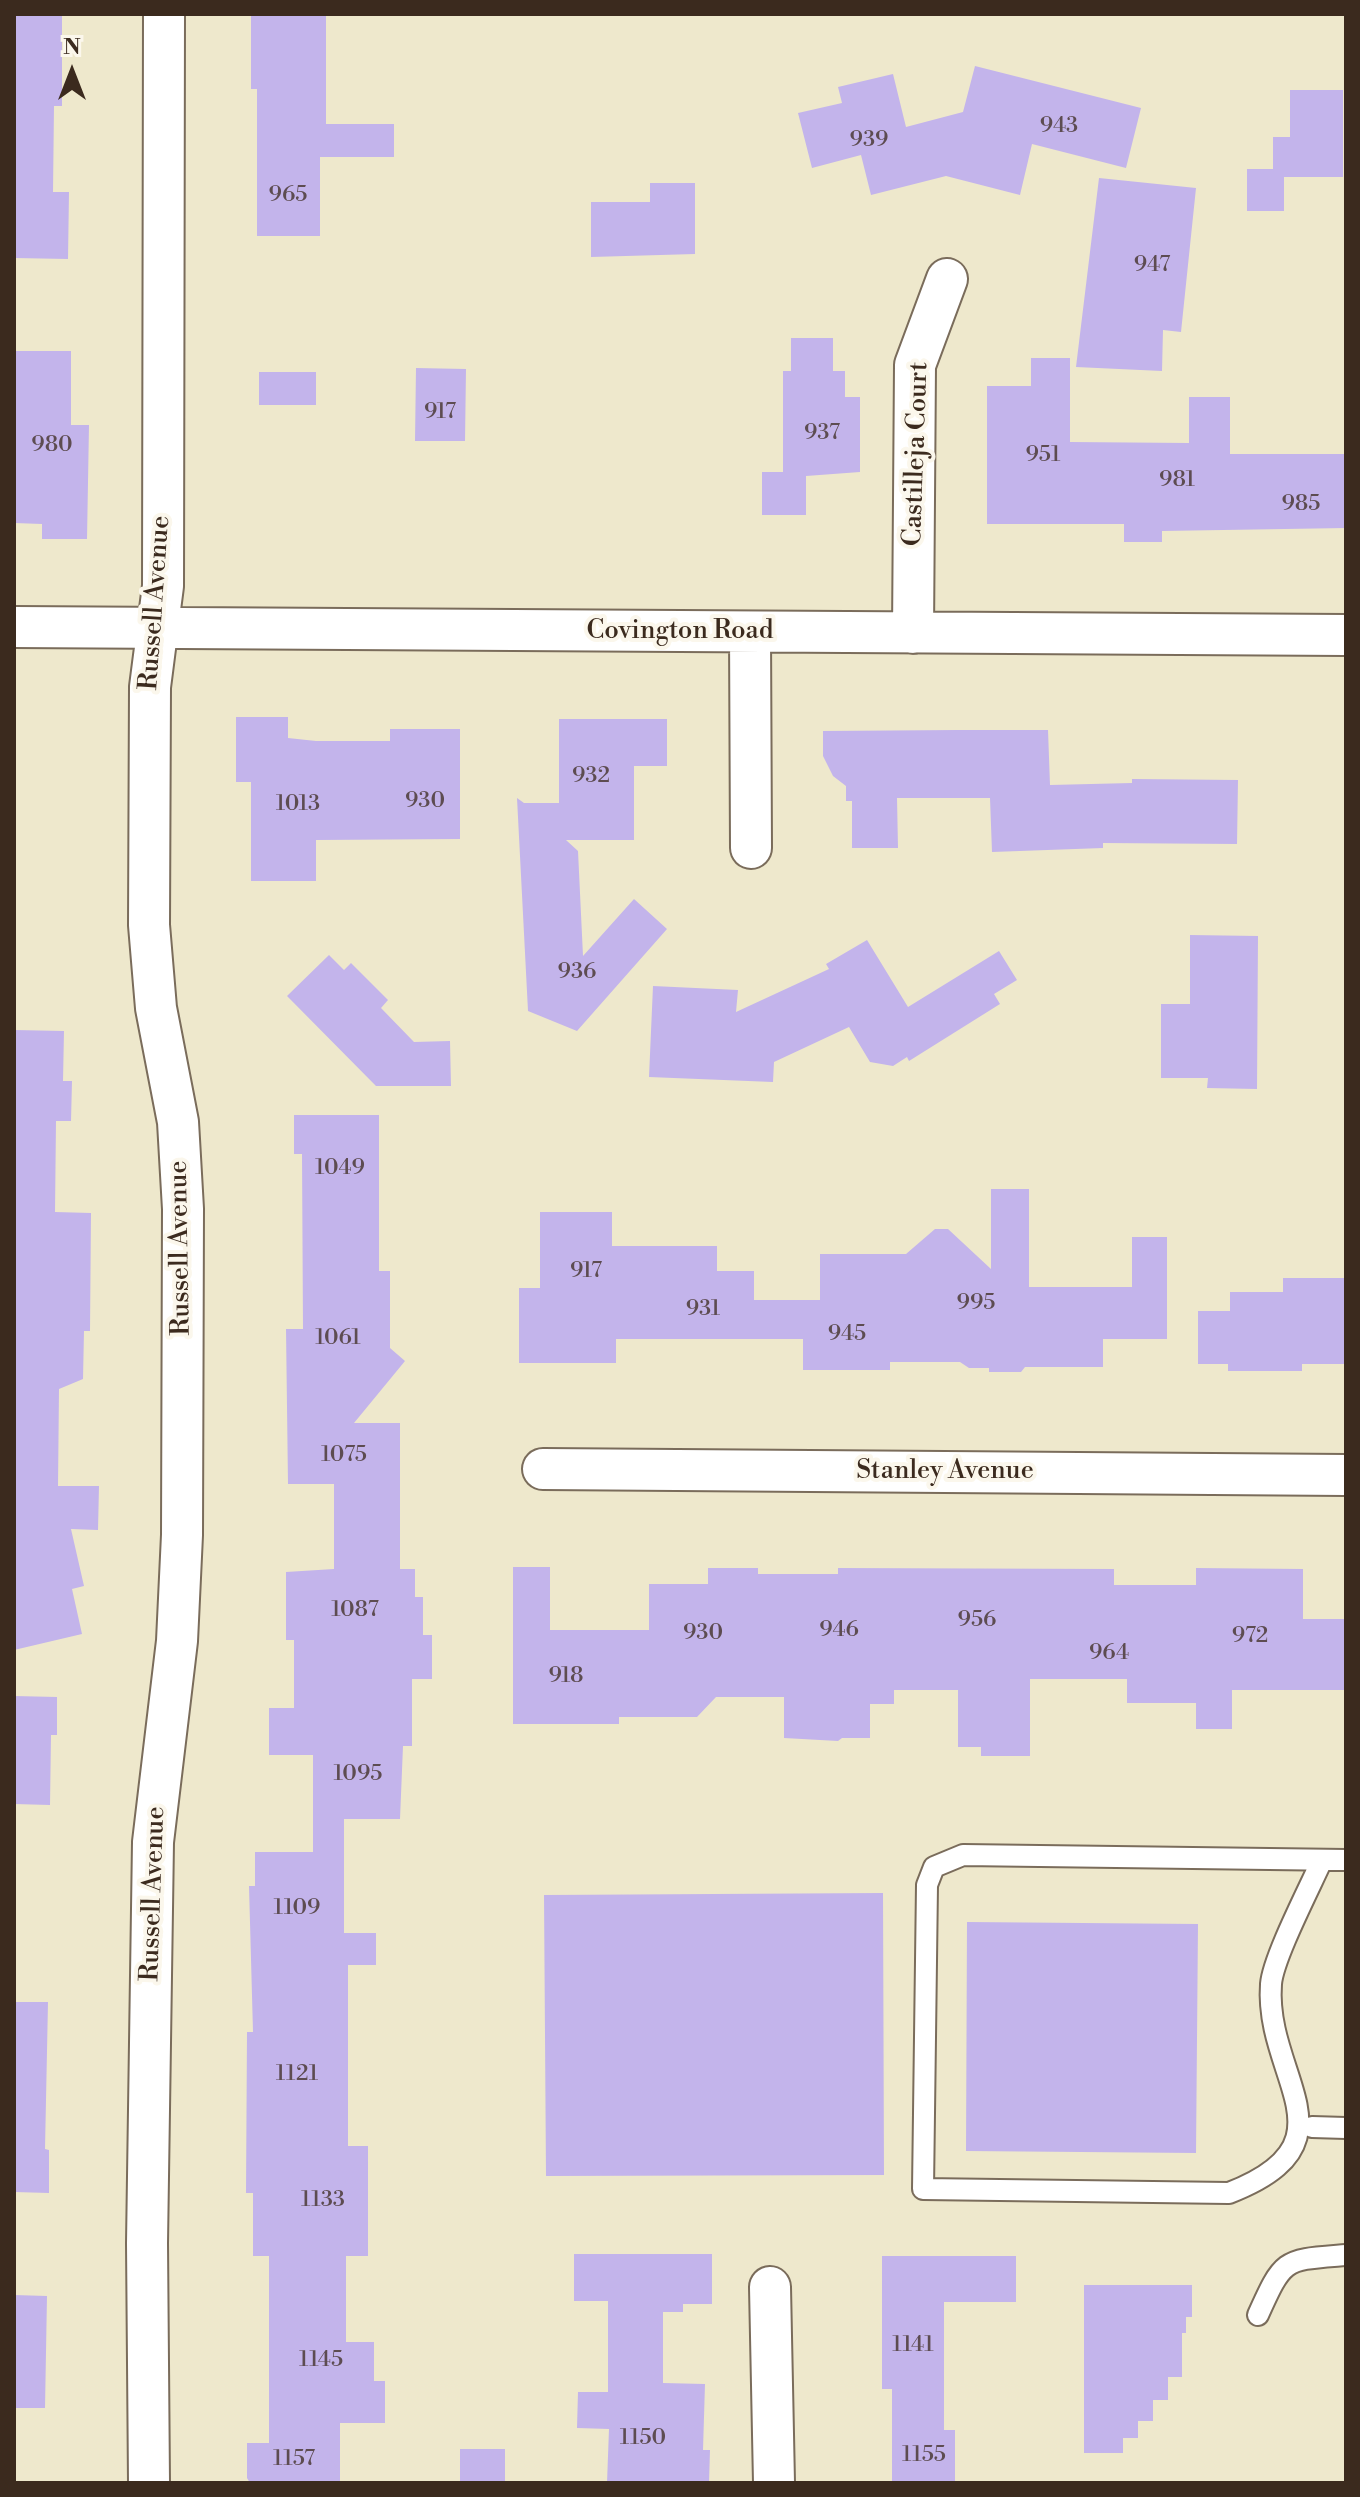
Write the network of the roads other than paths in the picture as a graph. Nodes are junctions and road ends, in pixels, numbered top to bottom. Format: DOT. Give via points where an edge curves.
graph roads {
  1 [pos="164,14"];
  2 [pos="947,279"];
  3 [pos="14,627"];
  4 [pos="157,628"];
  5 [pos="750,632"];
  6 [pos="913,633"];
  7 [pos="1346,635"];
  8 [pos="751,848"];
  9 [pos="543,1469"];
  10 [pos="1346,1475"];
  11 [pos="1322,1860"];
  12 [pos="1346,1860"];
  13 [pos="1312,2127"];
  14 [pos="1346,2128"];
  15 [pos="1346,2255"];
  16 [pos="770,2287"];
  17 [pos="1258,2315"];
  18 [pos="149,2483"];
  19 [pos="774,2483"];
  1 -- 4 [label="street, Russell Avenue" via="163,586"];
  2 -- 6 [label="street, Castilleja Court" via="915,365"];
  3 -- 4 [label="street, Covington Road"];
  4 -- 5 [label="street, Covington Road"];
  4 -- 18 [label="street, Russell Avenue" via="150,687 149,925 156,1008 178,1122 183,1209 182,1535 177,1641 153,1842"];
  5 -- 6 [label="street, Covington Road"];
  5 -- 8 [label="street"];
  6 -- 7 [label="street, Covington Road"];
  9 -- 10 [label="street, Stanley Avenue"];
  11 -- 12 [label="lane"];
  11 -- 13 [label="lane" via="1271,1982 1273,2018 1306,2094"];
  11 -- 13 [label="lane" via="963,1855 934,1867 927,1885 923,2189 1229,2193 1270,2180 1300,2158"];
  13 -- 14 [label="lane"];
  15 -- 17 [label="lane" via="1299,2259 1277,2273"];
  16 -- 19 [label="street"];
}
